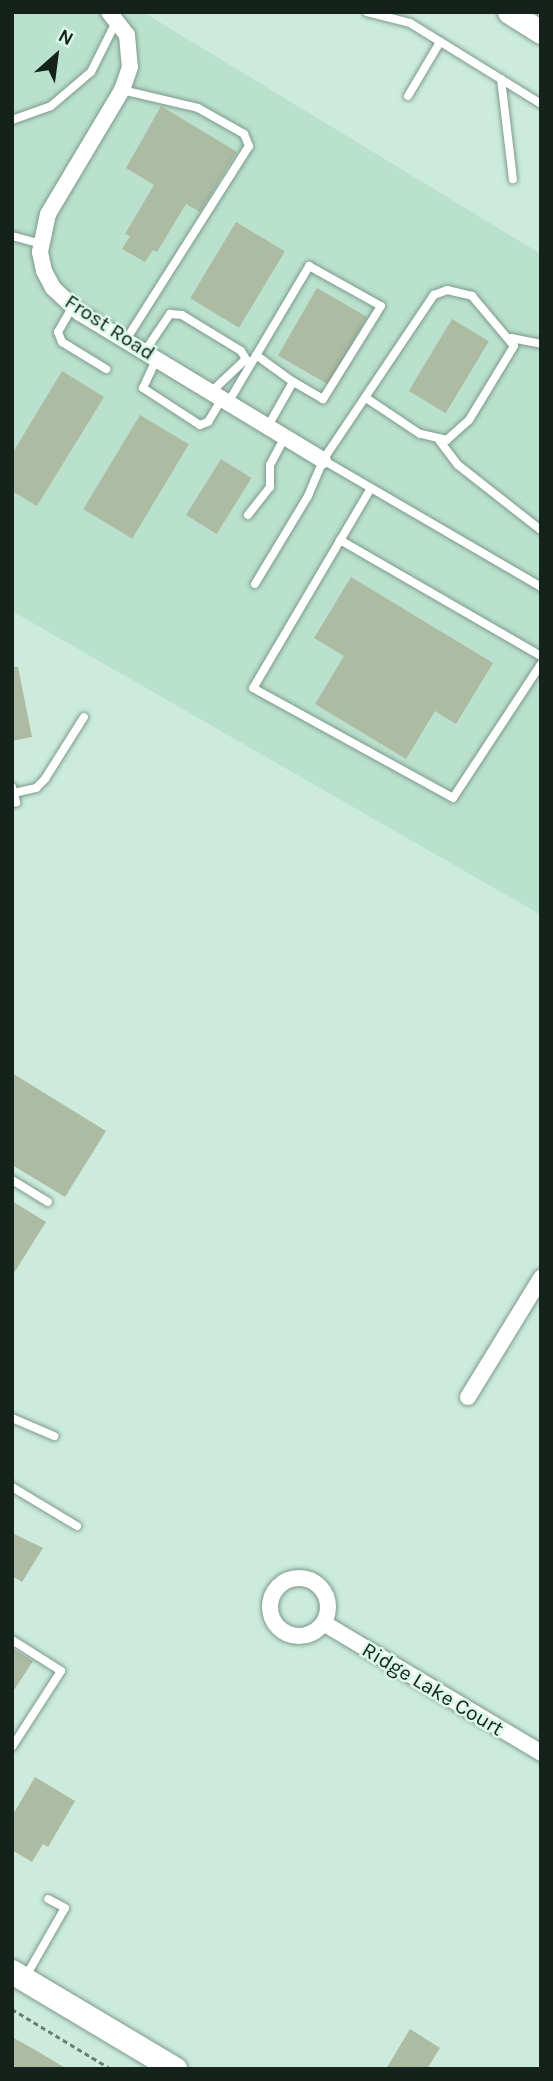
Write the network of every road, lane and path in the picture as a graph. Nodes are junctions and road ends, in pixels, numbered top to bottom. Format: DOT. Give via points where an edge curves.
graph roads {
  1 [pos="367,12"];
  2 [pos="509,12"];
  3 [pos="113,16"];
  4 [pos="541,32"];
  5 [pos="440,42"];
  6 [pos="501,79"];
  7 [pos="122,90"];
  8 [pos="408,96"];
  9 [pos="541,104"];
  10 [pos="12,120"];
  11 [pos="513,179"];
  12 [pos="12,236"];
  13 [pos="41,244"];
  14 [pos="73,306"];
  15 [pos="511,338"];
  16 [pos="126,341"];
  17 [pos="541,344"];
  18 [pos="151,355"];
  19 [pos="256,355"];
  20 [pos="106,369"];
  21 [pos="293,383"];
  22 [pos="221,396"];
  23 [pos="366,398"];
  24 [pos="268,426"];
  25 [pos="285,437"];
  26 [pos="439,440"];
  27 [pos="323,460"];
  28 [pos="371,488"];
  29 [pos="248,515"];
  30 [pos="541,530"];
  31 [pos="340,541"];
  32 [pos="255,584"];
  33 [pos="541,587"];
  34 [pos="541,656"];
  35 [pos="541,664"];
  36 [pos="84,717"];
  37 [pos="13,790"];
  38 [pos="12,803"];
  39 [pos="12,1180"];
  40 [pos="48,1202"];
  41 [pos="541,1278"];
  42 [pos="468,1397"];
  43 [pos="12,1418"];
  44 [pos="54,1436"];
  45 [pos="12,1486"];
  46 [pos="76,1526"];
  47 [pos="325,1623"];
  48 [pos="12,1640"];
  49 [pos="12,1746"];
  50 [pos="541,1753"];
  51 [pos="48,1899"];
  52 [pos="18,1976"];
  53 [pos="12,2009"];
  54 [pos="111,2069"];
  55 [pos="175,2069"];
  1 -- 5 [label="lane" via="410,23"];
  2 -- 4 [label="street"];
  3 -- 7 [label="street, Frost Road" via="131,51"];
  3 -- 10 [label="lane" via="91,72 51,106"];
  5 -- 6 [label="lane"];
  5 -- 8 [label="lane"];
  6 -- 9 [label="lane"];
  6 -- 11 [label="lane"];
  7 -- 13 [label="street, Frost Road" via="60,190"];
  7 -- 16 [label="lane" via="198,108 244,134 249,146 199,232"];
  12 -- 13 [label="lane"];
  13 -- 14 [label="street, Frost Road" via="44,271 53,288"];
  14 -- 16 [label="street, Frost Road"];
  14 -- 20 [label="lane" via="58,332 62,342"];
  15 -- 17 [label="lane"];
  15 -- 23 [label="lane" via="472,296 447,290 434,295"];
  15 -- 26 [label="lane" via="514,346 470,420 458,435"];
  16 -- 18 [label="street, Frost Road"];
  18 -- 22 [label="street, Frost Road"];
  18 -- 22 [label="lane" via="142,388 200,425 208,422"];
  18 -- 22 [label="lane" via="170,314 182,315 241,351 246,359"];
  19 -- 21 [label="lane"];
  19 -- 21 [label="lane" via="309,266 381,306 323,398"];
  19 -- 22 [label="lane"];
  21 -- 24 [label="lane"];
  22 -- 24 [label="street, Frost Road"];
  23 -- 26 [label="lane" via="420,434"];
  23 -- 27 [label="lane"];
  24 -- 25 [label="street, Frost Road"];
  25 -- 27 [label="street, Frost Road"];
  25 -- 29 [label="lane" via="270,465 270,487"];
  26 -- 30 [label="lane" via="458,465"];
  27 -- 28 [label="lane"];
  27 -- 32 [label="lane" via="308,496"];
  28 -- 31 [label="lane"];
  28 -- 33 [label="lane"];
  31 -- 34 [label="lane"];
  31 -- 35 [label="lane" via="253,688 453,798"];
  36 -- 37 [label="lane" via="45,779 36,788"];
  37 -- 38 [label="lane" via="16,802"];
  39 -- 40 [label="lane"];
  41 -- 42 [label="street"];
  43 -- 44 [label="lane"];
  45 -- 46 [label="lane"];
  47 -- 50 [label="street, Ridge Lake Court"];
  48 -- 49 [label="lane" via="61,1671"];
  51 -- 52 [label="lane" via="65,1909"];
  52 -- 55 [label="main road"];
  53 -- 54 [label="path"];
}
